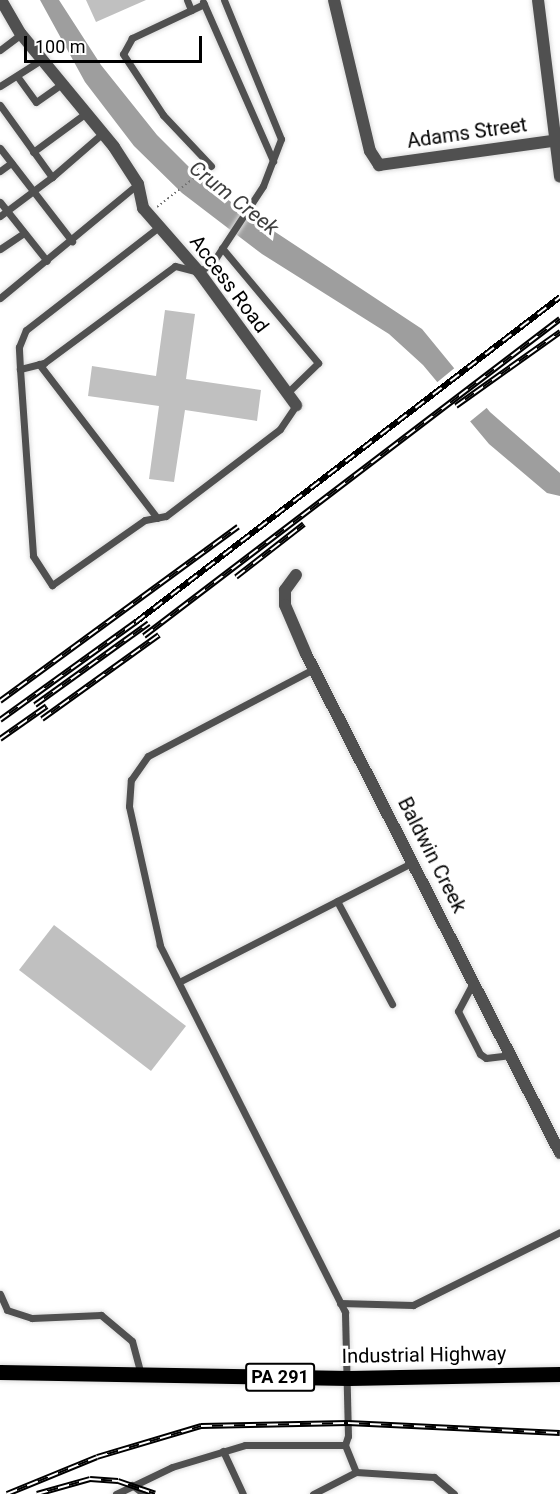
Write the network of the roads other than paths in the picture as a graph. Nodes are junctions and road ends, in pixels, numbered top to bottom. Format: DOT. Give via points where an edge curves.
graph roads {
  1 [pos="1,0"];
  2 [pos="187,0"];
  3 [pos="224,0"];
  4 [pos="334,0"];
  5 [pos="538,0"];
  6 [pos="203,2"];
  7 [pos="191,10"];
  8 [pos="21,34"];
  9 [pos="0,50"];
  10 [pos="41,60"];
  11 [pos="17,76"];
  12 [pos="62,84"];
  13 [pos="0,86"];
  14 [pos="0,105"];
  15 [pos="86,113"];
  16 [pos="103,133"];
  17 [pos="558,140"];
  18 [pos="0,148"];
  19 [pos="33,152"];
  20 [pos="273,161"];
  21 [pos="12,163"];
  22 [pos="211,166"];
  23 [pos="0,171"];
  24 [pos="52,177"];
  25 [pos="560,177"];
  26 [pos="138,184"];
  27 [pos="34,191"];
  28 [pos="0,202"];
  29 [pos="7,211"];
  30 [pos="0,216"];
  31 [pos="160,226"];
  32 [pos="24,233"];
  33 [pos="72,241"];
  34 [pos="222,248"];
  35 [pos="0,249"];
  36 [pos="46,261"];
  37 [pos="199,272"];
  38 [pos="0,298"];
  39 [pos="39,364"];
  40 [pos="20,369"];
  41 [pos="287,393"];
  42 [pos="296,405"];
  43 [pos="157,518"];
  44 [pos="296,575"];
  45 [pos="314,669"];
  46 [pos="414,862"];
  47 [pos="337,901"];
  48 [pos="179,981"];
  49 [pos="474,981"];
  50 [pos="392,1004"];
  51 [pos="511,1055"];
  52 [pos="560,1153"];
  53 [pos="560,1232"];
  54 [pos="0,1297"];
  55 [pos="340,1303"];
  56 [pos="0,1372"];
  57 [pos="141,1374"];
  58 [pos="560,1374"];
  59 [pos="350,1378"];
  60 [pos="345,1445"];
  61 [pos="223,1451"];
  62 [pos="356,1472"];
  63 [pos="132,1485"];
  64 [pos="116,1494"];
  65 [pos="144,1494"];
  66 [pos="243,1494"];
  67 [pos="313,1494"];
  68 [pos="454,1494"];
  1 -- 8 [label="street, Access Road"];
  2 -- 7 [label="lane"];
  3 -- 20 [label="lane" via="281,132"];
  4 -- 17 [label="street, Adams Street" via="370,151 379,165"];
  5 -- 17 [label="street"];
  6 -- 7 [label="lane"];
  6 -- 20 [label="lane"];
  7 -- 22 [label="lane" via="132,38 123,54 164,115"];
  8 -- 9 [label="lane"];
  8 -- 10 [label="street, Access Road"];
  10 -- 11 [label="lane"];
  10 -- 12 [label="street, Access Road"];
  11 -- 12 [label="lane" via="36,102"];
  11 -- 13 [label="lane"];
  12 -- 15 [label="street, Access Road"];
  14 -- 19 [label="lane"];
  15 -- 16 [label="street, Access Road"];
  15 -- 19 [label="lane"];
  16 -- 24 [label="lane"];
  16 -- 26 [label="street, Access Road"];
  17 -- 25 [label="street"];
  18 -- 21 [label="lane"];
  19 -- 24 [label="lane"];
  20 -- 34 [label="lane" via="263,186"];
  21 -- 23 [label="lane"];
  21 -- 27 [label="lane"];
  24 -- 27 [label="lane"];
  26 -- 31 [label="street, Access Road" via="148,213"];
  26 -- 33 [label="lane"];
  27 -- 29 [label="lane"];
  27 -- 33 [label="lane"];
  28 -- 29 [label="lane"];
  29 -- 30 [label="lane"];
  29 -- 32 [label="lane"];
  31 -- 37 [label="street, Access Road"];
  31 -- 40 [label="lane" via="26,330 19,347"];
  32 -- 35 [label="lane"];
  32 -- 36 [label="lane"];
  33 -- 36 [label="lane"];
  34 -- 37 [label="lane"];
  34 -- 41 [label="lane" via="318,363"];
  36 -- 38 [label="lane"];
  37 -- 39 [label="lane" via="175,266"];
  37 -- 41 [label="street, Access Road"];
  39 -- 40 [label="lane"];
  39 -- 43 [label="lane"];
  40 -- 43 [label="lane" via="33,556 52,585 145,520"];
  41 -- 42 [label="street, Access Road"];
  42 -- 43 [label="lane" via="280,429 166,516"];
  44 -- 45 [label="street, Baldwin Creek" via="285,590 285,605"];
  45 -- 46 [label="street, Baldwin Creek"];
  45 -- 48 [label="lane" via="148,756 136,769 129,806 154,926"];
  46 -- 47 [label="lane"];
  46 -- 49 [label="street, Baldwin Creek"];
  47 -- 48 [label="lane"];
  47 -- 50 [label="lane"];
  48 -- 55 [label="lane"];
  49 -- 51 [label="street, Baldwin Creek"];
  49 -- 51 [label="lane" via="458,1011 480,1054 486,1058"];
  51 -- 52 [label="street, Baldwin Creek"];
  53 -- 55 [label="lane" via="413,1305"];
  54 -- 57 [label="lane" via="7,1310 32,1318 101,1315 132,1341"];
  55 -- 59 [label="lane" via="348,1324"];
  56 -- 57 [label="main road, Industrial Highway / PA 291"];
  57 -- 59 [label="main road, Industrial Highway / PA 291"];
  58 -- 59 [label="main road, Industrial Highway / PA 291"];
  59 -- 60 [label="lane"];
  60 -- 61 [label="lane" via="275,1443"];
  60 -- 62 [label="lane"];
  61 -- 63 [label="lane" via="171,1467"];
  61 -- 66 [label="lane"];
  62 -- 67 [label="lane"];
  62 -- 68 [label="lane" via="434,1477"];
  63 -- 64 [label="lane"];
  63 -- 65 [label="lane"];
}
